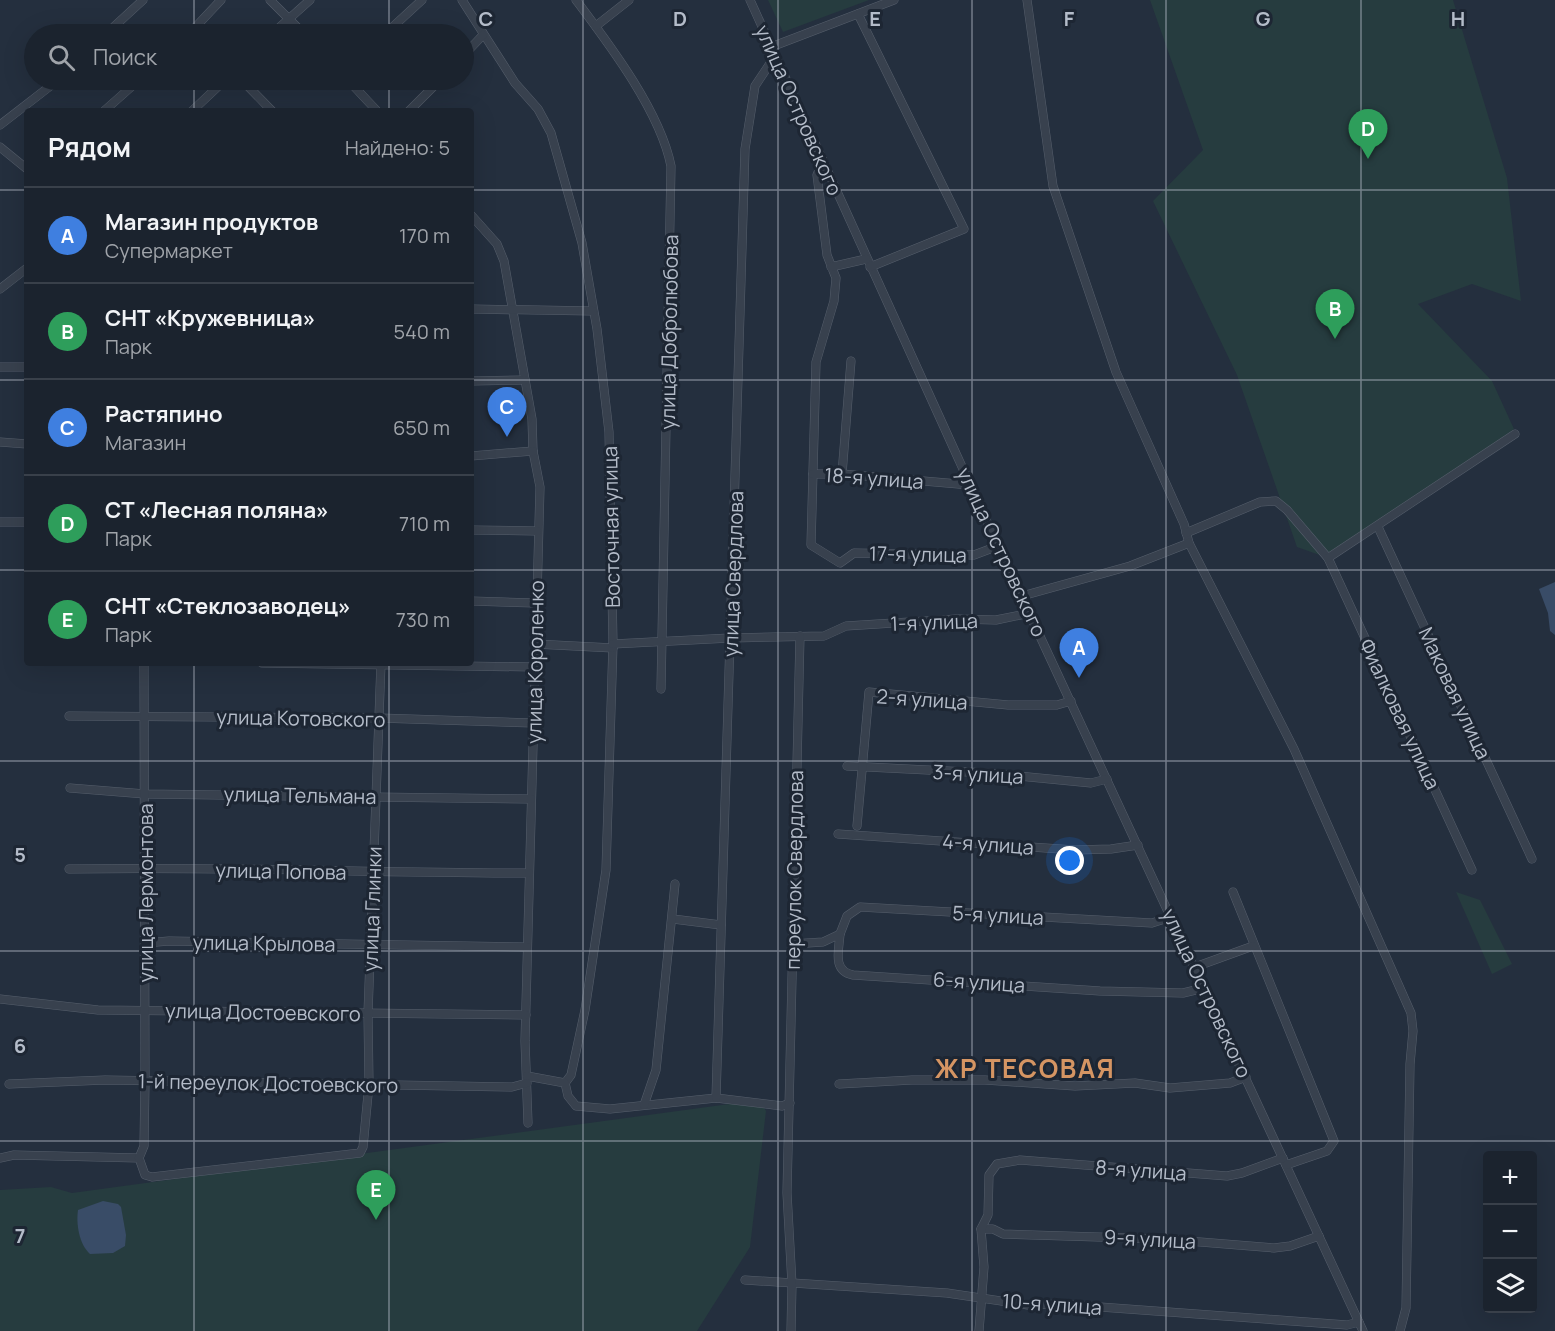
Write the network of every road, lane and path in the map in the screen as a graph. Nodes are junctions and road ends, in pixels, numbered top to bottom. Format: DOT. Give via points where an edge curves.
graph roads {
  1 [pos="143,0"];
  2 [pos="221,0"];
  3 [pos="270,0"];
  4 [pos="310,0"];
  5 [pos="422,0"];
  6 [pos="462,0"];
  7 [pos="576,0"];
  8 [pos="629,0"];
  9 [pos="750,0"];
  10 [pos="894,0"];
  11 [pos="1027,0"];
  12 [pos="858,14"];
  13 [pos="288,20"];
  14 [pos="117,24"];
  15 [pos="198,24"];
  16 [pos="283,24"];
  17 [pos="293,24"];
  18 [pos="397,24"];
  19 [pos="596,26"];
  20 [pos="483,35"];
  21 [pos="474,44"];
  22 [pos="771,47"];
  23 [pos="775,56"];
  24 [pos="45,90"];
  25 [pos="127,90"];
  26 [pos="214,90"];
  27 [pos="252,90"];
  28 [pos="357,90"];
  29 [pos="430,90"];
  30 [pos="107,108"];
  31 [pos="195,108"];
  32 [pos="269,108"];
  33 [pos="374,108"];
  34 [pos="412,108"];
  35 [pos="0,124"];
  36 [pos="0,147"];
  37 [pos="822,163"];
  38 [pos="24,167"];
  39 [pos="474,219"];
  40 [pos="868,263"];
  41 [pos="831,267"];
  42 [pos="24,270"];
  43 [pos="0,289"];
  44 [pos="474,309"];
  45 [pos="513,310"];
  46 [pos="593,310"];
  47 [pos="850,361"];
  48 [pos="0,367"];
  49 [pos="24,367"];
  50 [pos="525,380"];
  51 [pos="474,381"];
  52 [pos="1515,434"];
  53 [pos="0,442"];
  54 [pos="24,444"];
  55 [pos="533,451"];
  56 [pos="474,456"];
  57 [pos="813,474"];
  58 [pos="842,474"];
  59 [pos="970,485"];
  60 [pos="0,522"];
  61 [pos="24,522"];
  62 [pos="1378,527"];
  63 [pos="474,530"];
  64 [pos="537,531"];
  65 [pos="1186,533"];
  66 [pos="1189,543"];
  67 [pos="998,546"];
  68 [pos="1328,558"];
  69 [pos="1022,596"];
  70 [pos="474,601"];
  71 [pos="536,603"];
  72 [pos="1030,613"];
  73 [pos="800,636"];
  74 [pos="730,638"];
  75 [pos="661,641"];
  76 [pos="535,644"];
  77 [pos="613,646"];
  78 [pos="474,665"];
  79 [pos="144,666"];
  80 [pos="381,666"];
  81 [pos="534,667"];
  82 [pos="661,689"];
  83 [pos="1071,701"];
  84 [pos="146,715"];
  85 [pos="69,716"];
  86 [pos="379,718"];
  87 [pos="534,723"];
  88 [pos="847,766"];
  89 [pos="862,767"];
  90 [pos="1107,779"];
  91 [pos="70,788"];
  92 [pos="145,794"];
  93 [pos="376,797"];
  94 [pos="531,799"];
  95 [pos="857,826"];
  96 [pos="838,834"];
  97 [pos="1138,844"];
  98 [pos="1532,859"];
  99 [pos="69,868"];
  100 [pos="146,870"];
  101 [pos="1472,870"];
  102 [pos="375,871"];
  103 [pos="529,873"];
  104 [pos="675,884"];
  105 [pos="1233,892"];
  106 [pos="1172,916"];
  107 [pos="673,919"];
  108 [pos="721,925"];
  109 [pos="840,934"];
  110 [pos="145,943"];
  111 [pos="371,943"];
  112 [pos="792,944"];
  113 [pos="1253,945"];
  114 [pos="527,947"];
  115 [pos="1195,967"];
  116 [pos="1204,988"];
  117 [pos="0,999"];
  118 [pos="145,1011"];
  119 [pos="368,1013"];
  120 [pos="526,1015"];
  121 [pos="1246,1077"];
  122 [pos="527,1080"];
  123 [pos="145,1081"];
  124 [pos="565,1083"];
  125 [pos="9,1084"];
  126 [pos="369,1084"];
  127 [pos="839,1084"];
  128 [pos="716,1098"];
  129 [pos="790,1103"];
  130 [pos="644,1105"];
  131 [pos="528,1123"];
  132 [pos="0,1158"];
  133 [pos="139,1158"];
  134 [pos="1285,1162"];
  135 [pos="981,1229"];
  136 [pos="1319,1236"];
  137 [pos="745,1280"];
  138 [pos="792,1284"];
  139 [pos="979,1300"];
  140 [pos="1359,1322"];
  141 [pos="791,1331"];
  142 [pos="978,1331"];
  143 [pos="1363,1331"];
  144 [pos="1400,1331"];
  1 -- 14 [label="street"];
  2 -- 15 [label="street"];
  3 -- 13 [label="street"];
  4 -- 13 [label="street"];
  5 -- 18 [label="street"];
  6 -- 20 [label="street, Восточная улица"];
  7 -- 19 [label="street, улица Добролюбова"];
  8 -- 19 [label="street"];
  9 -- 22 [label="street, улица Островского"];
  10 -- 12 [label="street"];
  11 -- 65 [label="street" via="1053,186 1116,372"];
  12 -- 22 [label="street"];
  12 -- 40 [label="street" via="964,229"];
  13 -- 16 [label="street"];
  13 -- 17 [label="street"];
  19 -- 75 [label="street, улица Добролюбова" via="657,128 671,166"];
  20 -- 21 [label="street"];
  20 -- 46 [label="street, Восточная улица" via="538,109 551,133 578,225"];
  22 -- 23 [label="street, улица Островского"];
  23 -- 37 [label="street, улица Островского"];
  23 -- 74 [label="street, улица Свердлова" via="755,86 745,149"];
  24 -- 35 [label="street"];
  25 -- 30 [label="street"];
  26 -- 31 [label="street"];
  27 -- 32 [label="street"];
  28 -- 33 [label="street"];
  29 -- 34 [label="street"];
  36 -- 38 [label="street"];
  37 -- 40 [label="street, улица Островского"];
  37 -- 41 [label="street" via="817,175"];
  39 -- 45 [label="street, улица Короленко" via="501,251"];
  40 -- 41 [label="street"];
  40 -- 59 [label="street, улица Островского"];
  41 -- 57 [label="street" via="836,278 834,301 816,362"];
  42 -- 43 [label="street"];
  44 -- 45 [label="street"];
  45 -- 46 [label="street"];
  45 -- 50 [label="street, улица Короленко"];
  46 -- 77 [label="street, Восточная улица" via="609,432"];
  47 -- 58 [label="street"];
  48 -- 49 [label="street"];
  50 -- 51 [label="street"];
  50 -- 55 [label="street, улица Короленко"];
  52 -- 62 [label="street"];
  53 -- 54 [label="street"];
  55 -- 56 [label="street"];
  55 -- 64 [label="street, улица Короленко" via="540,487"];
  57 -- 58 [label="street, 18-я улица"];
  57 -- 67 [label="street, 17-я улица" via="811,545 840,563 854,553 974,555"];
  58 -- 59 [label="street, 18-я улица"];
  59 -- 67 [label="street, улица Островского"];
  60 -- 61 [label="street"];
  62 -- 68 [label="street"];
  62 -- 98 [label="street, Маковая улица"];
  63 -- 64 [label="street"];
  64 -- 71 [label="street, улица Короленко"];
  65 -- 66 [label="street"];
  65 -- 68 [label="street, Фиалковая улица" via="1260,502 1276,501"];
  66 -- 69 [label="street" via="1130,566"];
  66 -- 144 [label="street" via="1299,759 1411,1013 1406,1308"];
  67 -- 69 [label="street, улица Островского"];
  68 -- 101 [label="street, Фиалковая улица"];
  69 -- 72 [label="street, улица Островского"];
  70 -- 71 [label="street"];
  71 -- 76 [label="street, улица Короленко"];
  72 -- 73 [label="street, 1-я улица" via="996,620 925,620 837,628 825,636"];
  72 -- 83 [label="street, улица Островского"];
  73 -- 74 [label="street, 1-я улица"];
  73 -- 112 [label="street, переулок Свердлова"];
  74 -- 75 [label="street, 1-я улица"];
  74 -- 108 [label="street, улица Свердлова"];
  75 -- 77 [label="street, 1-я улица"];
  75 -- 82 [label="street, улица Добролюбова"];
  76 -- 77 [label="street, 1-я улица"];
  76 -- 81 [label="street, улица Короленко"];
  77 -- 124 [label="street, Восточная улица" via="606,870 585,1010 571,1075"];
  78 -- 81 [label="street"];
  79 -- 84 [label="street, улица Лермонтова"];
  80 -- 86 [label="street, улица Глинки"];
  81 -- 87 [label="street, улица Короленко"];
  83 -- 89 [label="street, 2-я улица" via="1057,705 1008,705 869,692"];
  83 -- 90 [label="street, улица Островского"];
  84 -- 85 [label="street, улица Котовского"];
  84 -- 86 [label="street, улица Котовского"];
  84 -- 92 [label="street, улица Лермонтова"];
  86 -- 87 [label="street, улица Котовского"];
  86 -- 93 [label="street, улица Глинки"];
  87 -- 94 [label="street, улица Короленко"];
  88 -- 89 [label="street, 3-я улица"];
  89 -- 90 [label="street, 3-я улица" via="1091,783"];
  89 -- 95 [label="street, 2-я улица"];
  90 -- 97 [label="street, улица Островского"];
  91 -- 92 [label="street, улица Тельмана"];
  92 -- 93 [label="street, улица Тельмана"];
  92 -- 100 [label="street, улица Лермонтова"];
  93 -- 94 [label="street, улица Тельмана"];
  93 -- 102 [label="street, улица Глинки"];
  94 -- 103 [label="street, улица Короленко"];
  96 -- 97 [label="street, 4-я улица" via="1075,850"];
  97 -- 106 [label="street, улица Островского"];
  99 -- 100 [label="street, улица Попова"];
  100 -- 102 [label="street, улица Попова"];
  100 -- 110 [label="street, улица Лермонтова"];
  102 -- 103 [label="street, улица Попова"];
  102 -- 111 [label="street, улица Глинки"];
  103 -- 114 [label="street, улица Короленко"];
  104 -- 107 [label="street"];
  105 -- 113 [label="street"];
  106 -- 109 [label="street, 5-я улица" via="1152,922 860,907 847,916"];
  106 -- 115 [label="street, улица Островского"];
  107 -- 108 [label="street"];
  107 -- 130 [label="street" via="656,1070"];
  108 -- 128 [label="street, улица Свердлова"];
  109 -- 112 [label="street" via="823,942"];
  109 -- 116 [label="street, 6-я улица" via="839,966 853,975 1100,991 1183,993"];
  110 -- 111 [label="street, улица Крылова"];
  110 -- 118 [label="street, улица Лермонтова"];
  111 -- 114 [label="street, улица Крылова"];
  111 -- 119 [label="street, улица Глинки"];
  112 -- 129 [label="street, переулок Свердлова"];
  113 -- 115 [label="street"];
  113 -- 134 [label="street, 8-я улица" via="1334,1142 1327,1151"];
  114 -- 120 [label="street, улица Короленко"];
  115 -- 116 [label="street, улица Островского"];
  116 -- 121 [label="street, улица Островского"];
  117 -- 118 [label="street, улица Достоевского" via="72,1008"];
  118 -- 119 [label="street, улица Достоевского"];
  118 -- 123 [label="street, улица Лермонтова"];
  119 -- 120 [label="street, улица Достоевского"];
  119 -- 126 [label="street, улица Глинки"];
  120 -- 122 [label="street, улица Короленко"];
  121 -- 127 [label="street" via="1230,1083 1170,1088 1135,1083 1075,1086 985,1080"];
  121 -- 134 [label="street, улица Островского"];
  122 -- 124 [label="street, 1-й переулок Достоевского"];
  122 -- 126 [label="street, 1-й переулок Достоевского" via="512,1087"];
  122 -- 131 [label="street, улица Короленко"];
  123 -- 125 [label="street, 1-й переулок Достоевского"];
  123 -- 126 [label="street, 1-й переулок Достоевского"];
  123 -- 133 [label="street, улица Лермонтова" via="144,1146"];
  124 -- 130 [label="street" via="576,1106 597,1109"];
  126 -- 133 [label="street, улица Глинки" via="360,1153 152,1177 145,1175"];
  128 -- 129 [label="street" via="782,1106"];
  128 -- 130 [label="street"];
  129 -- 138 [label="street, переулок Свердлова" via="787,1193"];
  132 -- 133 [label="street"];
  134 -- 135 [label="street, 8-я улица" via="1227,1176 1020,1160 997,1164 989,1175 988,1215"];
  134 -- 136 [label="street, улица Островского"];
  135 -- 136 [label="street, 9-я улица" via="1002,1234 1163,1239 1265,1248 1290,1246"];
  135 -- 139 [label="street" via="984,1267"];
  136 -- 140 [label="street, улица Островского"];
  137 -- 138 [label="street, 10-я улица"];
  138 -- 139 [label="street, 10-я улица" via="947,1293"];
  138 -- 141 [label="street, переулок Свердлова"];
  139 -- 140 [label="street, 10-я улица" via="1347,1325"];
  139 -- 142 [label="street"];
  140 -- 143 [label="street, улица Островского"];
}
